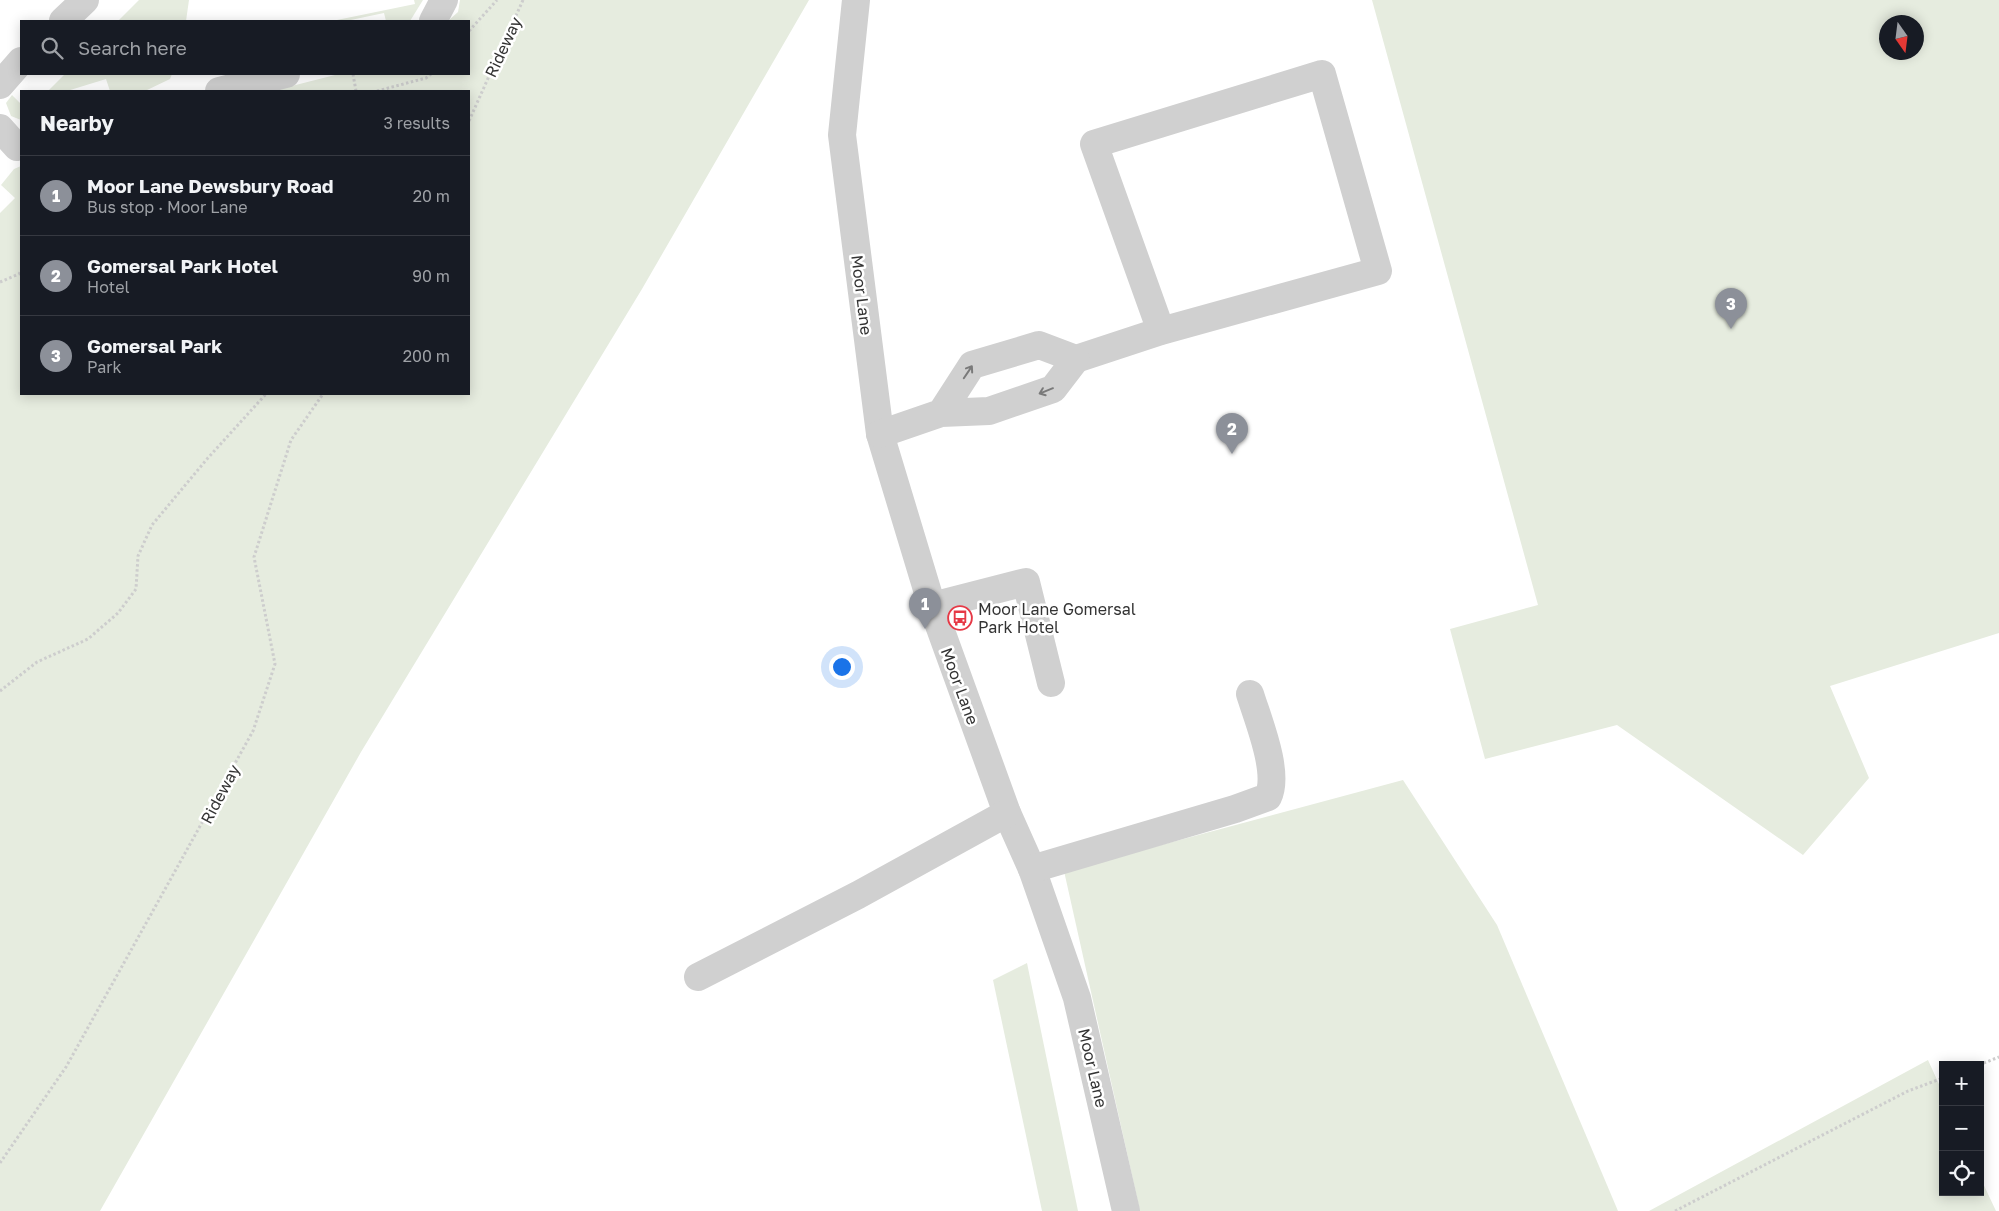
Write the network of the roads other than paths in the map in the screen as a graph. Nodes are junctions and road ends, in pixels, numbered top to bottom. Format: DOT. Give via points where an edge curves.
graph roads {
  1 [pos="85,0"];
  2 [pos="444,0"];
  3 [pos="856,0"];
  4 [pos="64,20"];
  5 [pos="433,20"];
  6 [pos="20,62"];
  7 [pos="282,75"];
  8 [pos="0,85"];
  9 [pos="223,90"];
  10 [pos="0,128"];
  11 [pos="20,146"];
  12 [pos="1161,331"];
  13 [pos="1076,359"];
  14 [pos="941,413"];
  15 [pos="880,434"];
  16 [pos="932,606"];
  17 [pos="1051,683"];
  18 [pos="1250,694"];
  19 [pos="1007,813"];
  20 [pos="1032,869"];
  21 [pos="698,977"];
  22 [pos="1126,1211"];
  1 -- 4 [label="street"];
  2 -- 5 [label="street"];
  3 -- 15 [label="street, Moor Lane" via="842,135"];
  6 -- 8 [label="street"];
  7 -- 9 [label="street"];
  10 -- 11 [label="street" via="17,147"];
  12 -- 12 [label="street" via="1378,271 1322,74 1094,144"];
  12 -- 13 [label="street"];
  13 -- 14 [label="street, one-way" via="1053,389 990,411"];
  14 -- 13 [label="street, one-way" via="972,365 1039,345"];
  14 -- 15 [label="street"];
  15 -- 16 [label="street, Moor Lane"];
  16 -- 17 [label="street" via="1026,582"];
  16 -- 19 [label="street, Moor Lane"];
  18 -- 20 [label="street" via="1271,767 1272,789 1268,797 1235,810"];
  19 -- 20 [label="street, Moor Lane"];
  19 -- 21 [label="street" via="858,895"];
  20 -- 22 [label="street, Moor Lane" via="1077,998"];
}
